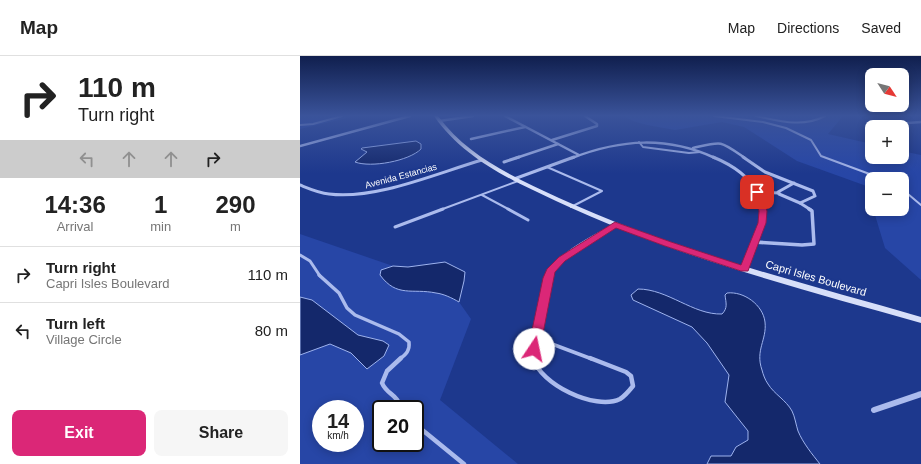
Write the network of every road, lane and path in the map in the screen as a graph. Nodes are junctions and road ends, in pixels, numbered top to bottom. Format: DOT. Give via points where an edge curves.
graph roads {
  1 [pos="340,135"];
  2 [pos="451,135"];
  3 [pos="489,135"];
  4 [pos="542,135"];
  5 [pos="568,135"];
  6 [pos="801,135"];
  7 [pos="471,139"];
  8 [pos="552,140"];
  9 [pos="639,142"];
  10 [pos="558,144"];
  11 [pos="300,146"];
  12 [pos="690,148"];
  13 [pos="701,151"];
  14 [pos="579,155"];
  15 [pos="482,160"];
  16 [pos="504,162"];
  17 [pos="547,167"];
  18 [pos="865,172"];
  19 [pos="516,180"];
  20 [pos="794,183"];
  21 [pos="300,185"];
  22 [pos="757,192"];
  23 [pos="779,193"];
  24 [pos="482,195"];
  25 [pos="909,195"];
  26 [pos="800,204"];
  27 [pos="921,205"];
  28 [pos="571,207"];
  29 [pos="528,220"];
  30 [pos="615,225"];
  31 [pos="395,227"];
  32 [pos="754,242"];
  33 [pos="300,255"];
  34 [pos="744,269"];
  35 [pos="921,320"];
  36 [pos="536,338"];
  37 [pos="921,394"];
  38 [pos="399,400"];
  39 [pos="874,410"];
  40 [pos="424,431"];
  41 [pos="464,464"];
  1 -- 11 [label="street"];
  2 -- 15 [label="street, Capri Isles Boulevard"];
  3 -- 7 [label="street"];
  4 -- 8 [label="street"];
  5 -- 8 [label="street"];
  6 -- 18 [label="lane" via="812,142 820,156"];
  8 -- 10 [label="street"];
  9 -- 12 [label="street"];
  9 -- 13 [label="lane" via="642,147 689,153"];
  9 -- 14 [label="street" via="610,145"];
  10 -- 14 [label="street"];
  10 -- 16 [label="street"];
  12 -- 13 [label="street"];
  12 -- 20 [label="street" via="723,143 758,168"];
  13 -- 22 [label="street" via="737,170"];
  14 -- 17 [label="street"];
  15 -- 19 [label="street, Capri Isles Boulevard"];
  15 -- 21 [label="street, Avenida Estancias" via="363,193 327,194"];
  17 -- 19 [label="street"];
  17 -- 28 [label="lane" via="602,191"];
  19 -- 24 [label="lane"];
  19 -- 28 [label="street, Capri Isles Boulevard"];
  20 -- 23 [label="street"];
  20 -- 26 [label="street" via="813,191 815,196"];
  22 -- 23 [label="street"];
  22 -- 32 [label="street" via="763,217"];
  23 -- 26 [label="street"];
  24 -- 29 [label="lane"];
  24 -- 31 [label="lane"];
  25 -- 27 [label="lane"];
  26 -- 32 [label="street" via="812,211 814,244"];
  28 -- 30 [label="street, Capri Isles Boulevard"];
  30 -- 34 [label="street, Capri Isles Boulevard"];
  30 -- 36 [label="street" via="562,259 550,271"];
  32 -- 34 [label="street"];
  33 -- 38 [label="lane" via="310,261 320,276 339,292 354,315 400,334 409,342 408,352 387,372 382,383"];
  34 -- 35 [label="street, Capri Isles Boulevard"];
  36 -- 36 [label="lane" via="532,359 536,368 543,376 573,393 604,402 617,400 626,395 633,386 631,376 626,372"];
  37 -- 39 [label="street"];
  40 -- 41 [label="lane"];
}
